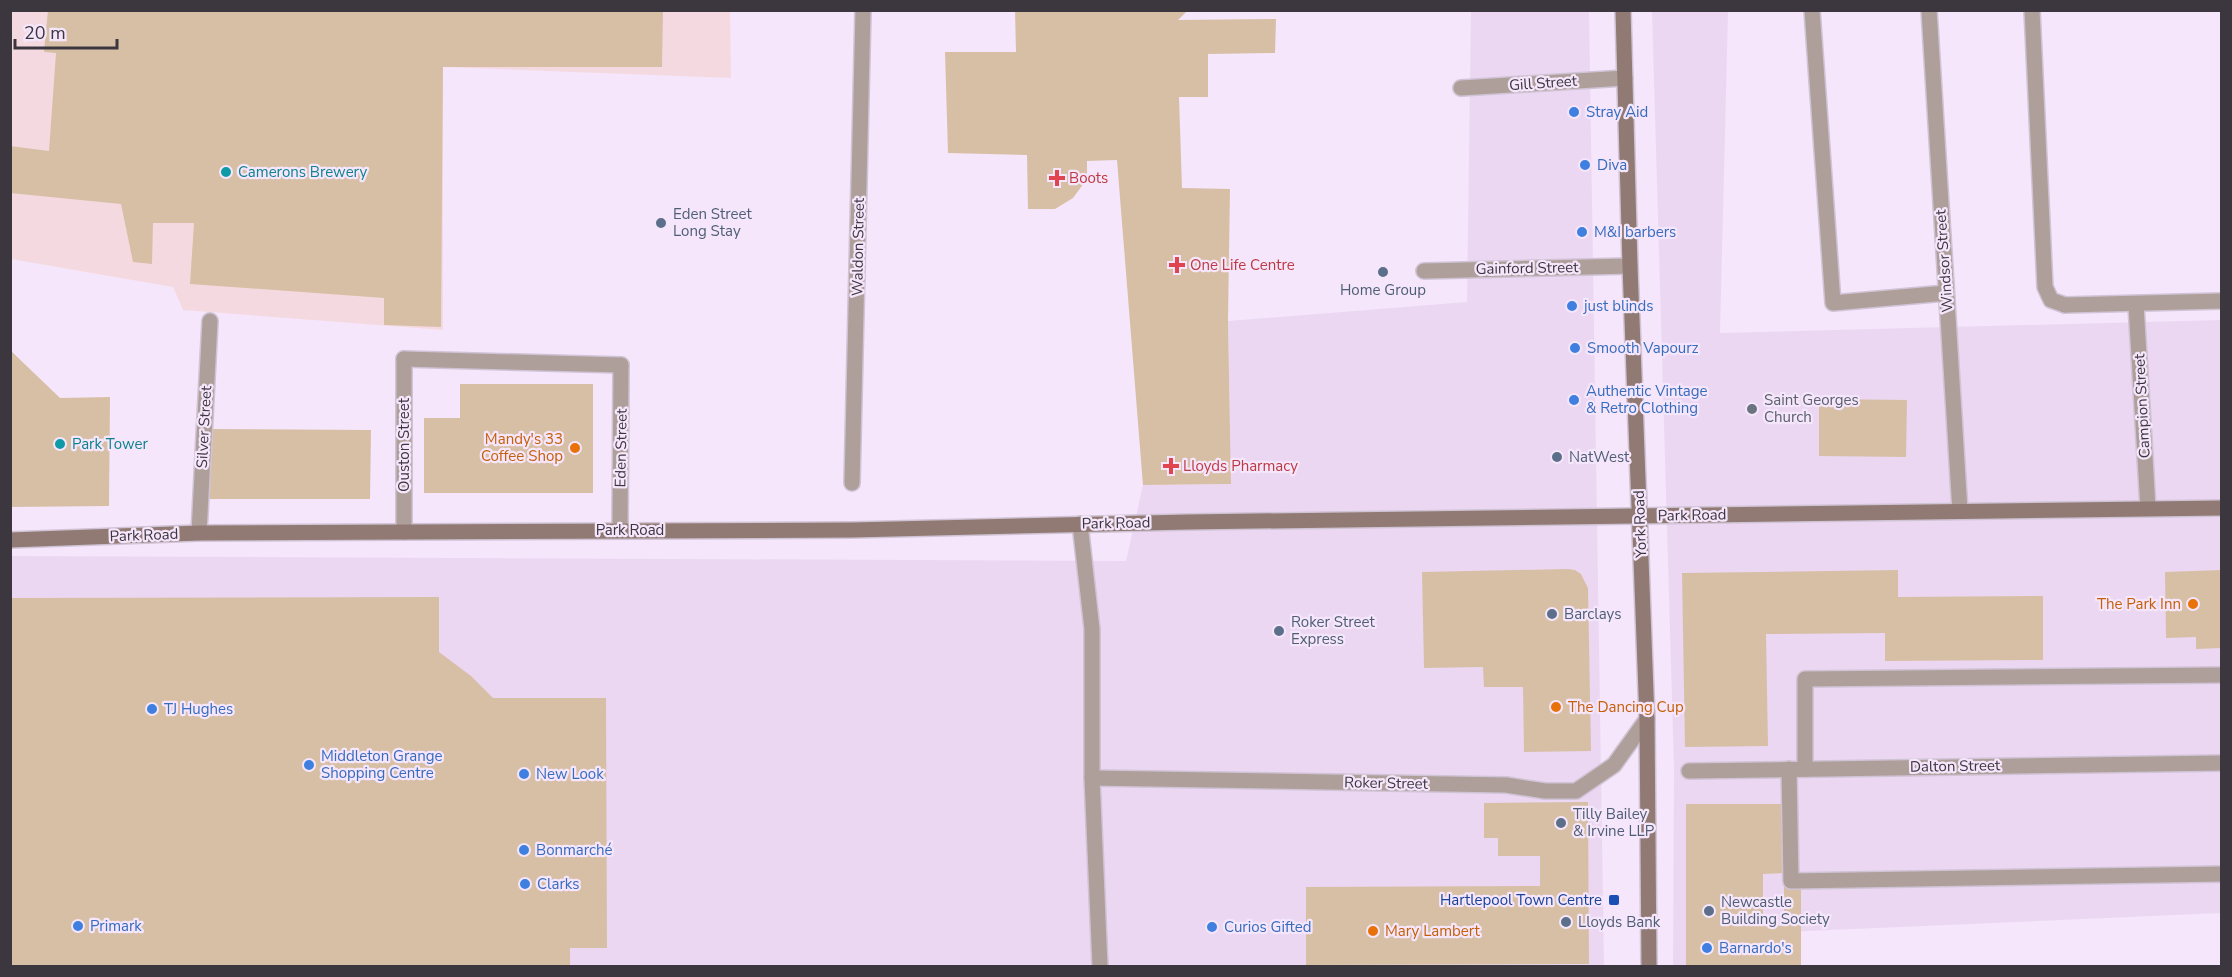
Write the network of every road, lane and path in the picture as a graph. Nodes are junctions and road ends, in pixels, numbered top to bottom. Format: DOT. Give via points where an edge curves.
graph roads {
  1 [pos="863,10"];
  2 [pos="1623,10"];
  3 [pos="1812,10"];
  4 [pos="1929,10"];
  5 [pos="2032,10"];
  6 [pos="1625,78"];
  7 [pos="1461,88"];
  8 [pos="1630,266"];
  9 [pos="1424,271"];
  10 [pos="1946,293"];
  11 [pos="2222,301"];
  12 [pos="2136,305"];
  13 [pos="210,321"];
  14 [pos="621,365"];
  15 [pos="852,483"];
  16 [pos="2148,508"];
  17 [pos="2222,508"];
  18 [pos="1960,511"];
  19 [pos="1640,516"];
  20 [pos="1080,524"];
  21 [pos="620,530"];
  22 [pos="404,532"];
  23 [pos="199,533"];
  24 [pos="10,540"];
  25 [pos="2222,675"];
  26 [pos="1647,719"];
  27 [pos="2222,764"];
  28 [pos="1789,769"];
  29 [pos="1805,769"];
  30 [pos="1689,771"];
  31 [pos="1092,778"];
  32 [pos="2222,874"];
  33 [pos="1100,966"];
  34 [pos="1649,966"];
  1 -- 15 [label="street, Waldon Street"];
  2 -- 6 [label="street, York Road"];
  3 -- 10 [label="street" via="1833,303"];
  4 -- 10 [label="street, Windsor Street"];
  5 -- 12 [label="street" via="2045,287 2051,300 2065,305"];
  6 -- 7 [label="street, Gill Street"];
  6 -- 8 [label="street, York Road"];
  8 -- 9 [label="street, Gainford Street"];
  8 -- 19 [label="street, York Road"];
  10 -- 18 [label="street, Windsor Street"];
  11 -- 12 [label="street"];
  12 -- 16 [label="street, Campion Street"];
  13 -- 23 [label="street, Silver Street"];
  14 -- 21 [label="street, Eden Street"];
  14 -- 22 [label="street, Ouston Street" via="404,359"];
  16 -- 17 [label="street, Park Road"];
  16 -- 18 [label="street, Park Road"];
  18 -- 19 [label="street, Park Road"];
  19 -- 20 [label="street, Park Road"];
  19 -- 26 [label="street, York Road"];
  20 -- 21 [label="street, Park Road" via="852,530"];
  20 -- 31 [label="street" via="1092,630"];
  21 -- 22 [label="street, Park Road"];
  22 -- 23 [label="street, Park Road"];
  23 -- 24 [label="street, Park Road"];
  25 -- 29 [label="street" via="1805,679"];
  26 -- 31 [label="street, Roker Street" via="1614,765 1576,791 1506,785"];
  26 -- 34 [label="street, York Road"];
  27 -- 29 [label="street, Dalton Street"];
  28 -- 29 [label="street, Dalton Street"];
  28 -- 30 [label="street, Dalton Street"];
  28 -- 32 [label="street" via="1791,881"];
  31 -- 33 [label="street"];
}
